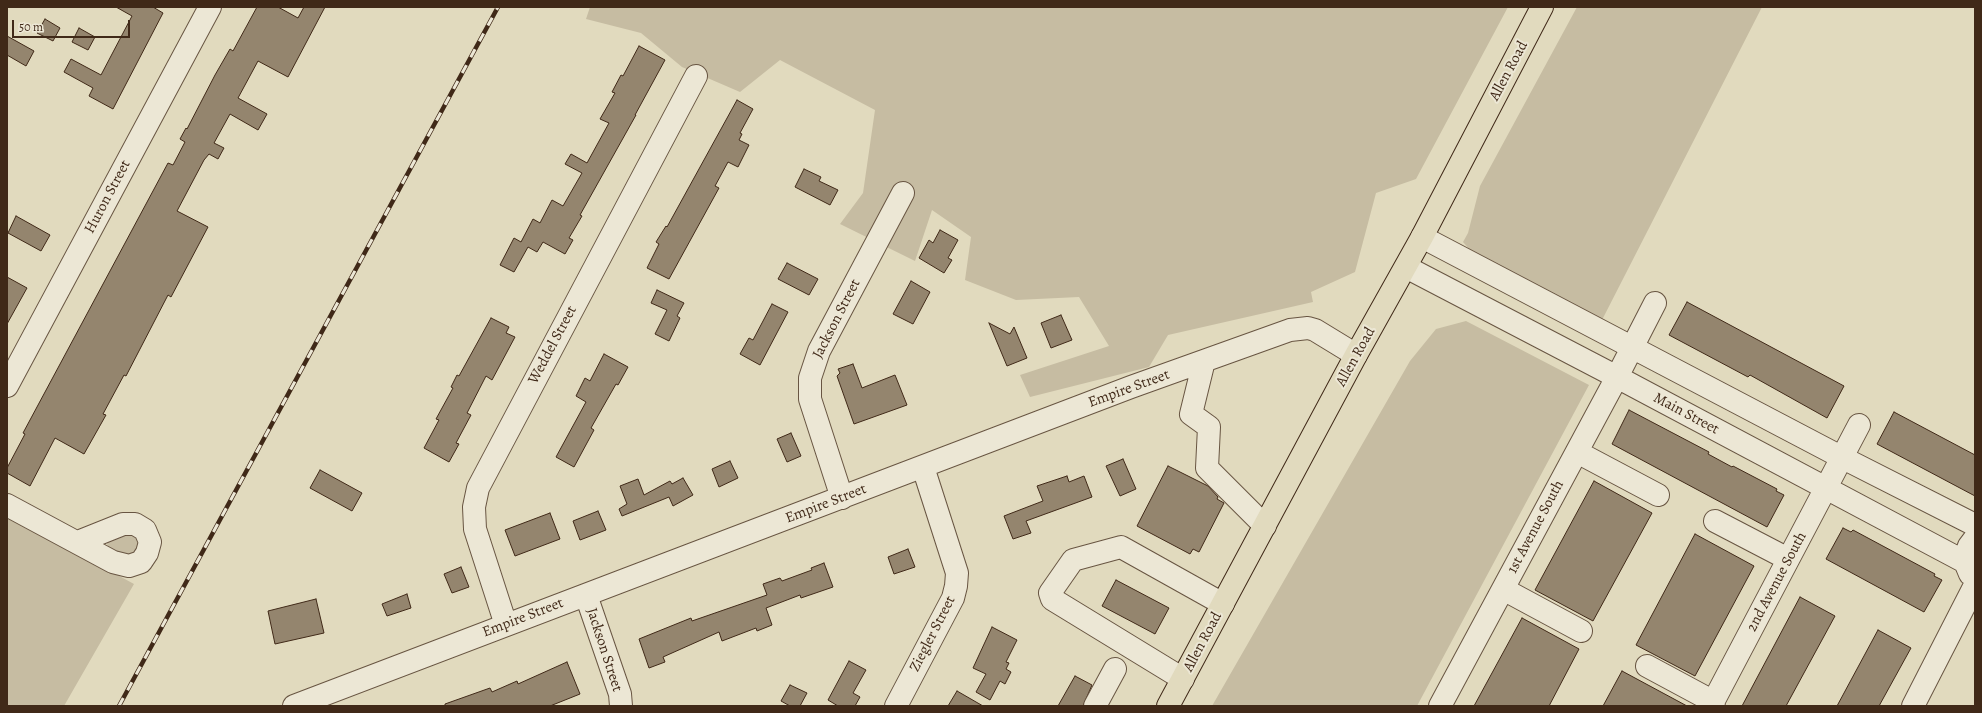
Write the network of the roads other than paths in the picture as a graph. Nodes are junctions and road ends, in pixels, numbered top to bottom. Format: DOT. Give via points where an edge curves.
graph roads {
  1 [pos="210,7"];
  2 [pos="1542,7"];
  3 [pos="696,76"];
  4 [pos="903,193"];
  5 [pos="1422,237"];
  6 [pos="1406,267"];
  7 [pos="1541,300"];
  8 [pos="1655,303"];
  9 [pos="1524,329"];
  10 [pos="1632,347"];
  11 [pos="1356,355"];
  12 [pos="1204,361"];
  13 [pos="1617,377"];
  14 [pos="7,386"];
  15 [pos="1859,425"];
  16 [pos="1577,452"];
  17 [pos="1841,457"];
  18 [pos="923,467"];
  19 [pos="1826,489"];
  20 [pos="1658,495"];
  21 [pos="842,498"];
  22 [pos="7,505"];
  23 [pos="1715,521"];
  24 [pos="1975,525"];
  25 [pos="1265,526"];
  26 [pos="1975,538"];
  27 [pos="78,542"];
  28 [pos="1788,559"];
  29 [pos="1970,571"];
  30 [pos="1975,585"];
  31 [pos="1503,589"];
  32 [pos="586,595"];
  33 [pos="1223,604"];
  34 [pos="506,625"];
  35 [pos="1581,631"];
  36 [pos="1647,666"];
  37 [pos="1115,669"];
  38 [pos="1183,679"];
  39 [pos="1712,704"];
  40 [pos="294,706"];
  41 [pos="621,706"];
  42 [pos="896,706"];
  43 [pos="1096,706"];
  44 [pos="1168,706"];
  45 [pos="1440,706"];
  46 [pos="1913,706"];
  1 -- 14 [label="street, Huron Street"];
  2 -- 5 [label="main road, Allen Road"];
  3 -- 34 [label="street, Weddel Street" via="478,488 474,507 474,529"];
  4 -- 21 [label="street, Jackson Street" via="819,351 810,378 810,398"];
  5 -- 6 [label="main road, Allen Road"];
  5 -- 7 [label="street"];
  6 -- 9 [label="street, Main Street"];
  6 -- 11 [label="main road, Allen Road"];
  7 -- 9 [label="street"];
  7 -- 10 [label="street"];
  8 -- 10 [label="street, 1st Avenue South"];
  9 -- 13 [label="street, Main Street"];
  10 -- 13 [label="street, 1st Avenue South"];
  10 -- 17 [label="street"];
  11 -- 12 [label="street, Empire Street" via="1315,330 1300,328"];
  11 -- 25 [label="main road, Allen Road"];
  12 -- 18 [label="street, Empire Street"];
  12 -- 25 [label="street" via="1191,414 1209,427 1207,468"];
  13 -- 16 [label="street, 1st Avenue South"];
  13 -- 19 [label="street, Main Street"];
  15 -- 17 [label="street, 2nd Avenue South"];
  16 -- 20 [label="street"];
  16 -- 31 [label="street, 1st Avenue South"];
  17 -- 19 [label="street, 2nd Avenue South"];
  17 -- 24 [label="street"];
  18 -- 21 [label="street, Empire Street"];
  18 -- 42 [label="street, Ziegler Street" via="956,573 956,586 953,598"];
  19 -- 28 [label="street, 2nd Avenue South"];
  19 -- 29 [label="street, Main Street"];
  21 -- 32 [label="street, Empire Street"];
  22 -- 27 [label="street"];
  23 -- 28 [label="street"];
  25 -- 33 [label="main road, Allen Road"];
  26 -- 29 [label="street" via="1966,554"];
  28 -- 39 [label="street, 2nd Avenue South"];
  30 -- 46 [label="street"];
  31 -- 35 [label="street"];
  31 -- 45 [label="street, 1st Avenue South"];
  32 -- 34 [label="street, Empire Street"];
  32 -- 41 [label="street, Jackson Street" via="620,694"];
  33 -- 38 [label="main road, Allen Road"];
  33 -- 38 [label="street" via="1121,546 1073,560 1050,593 1052,599"];
  34 -- 40 [label="street, Empire Street"];
  36 -- 39 [label="street"];
  37 -- 43 [label="street"];
  38 -- 44 [label="main road, Allen Road"];
}
